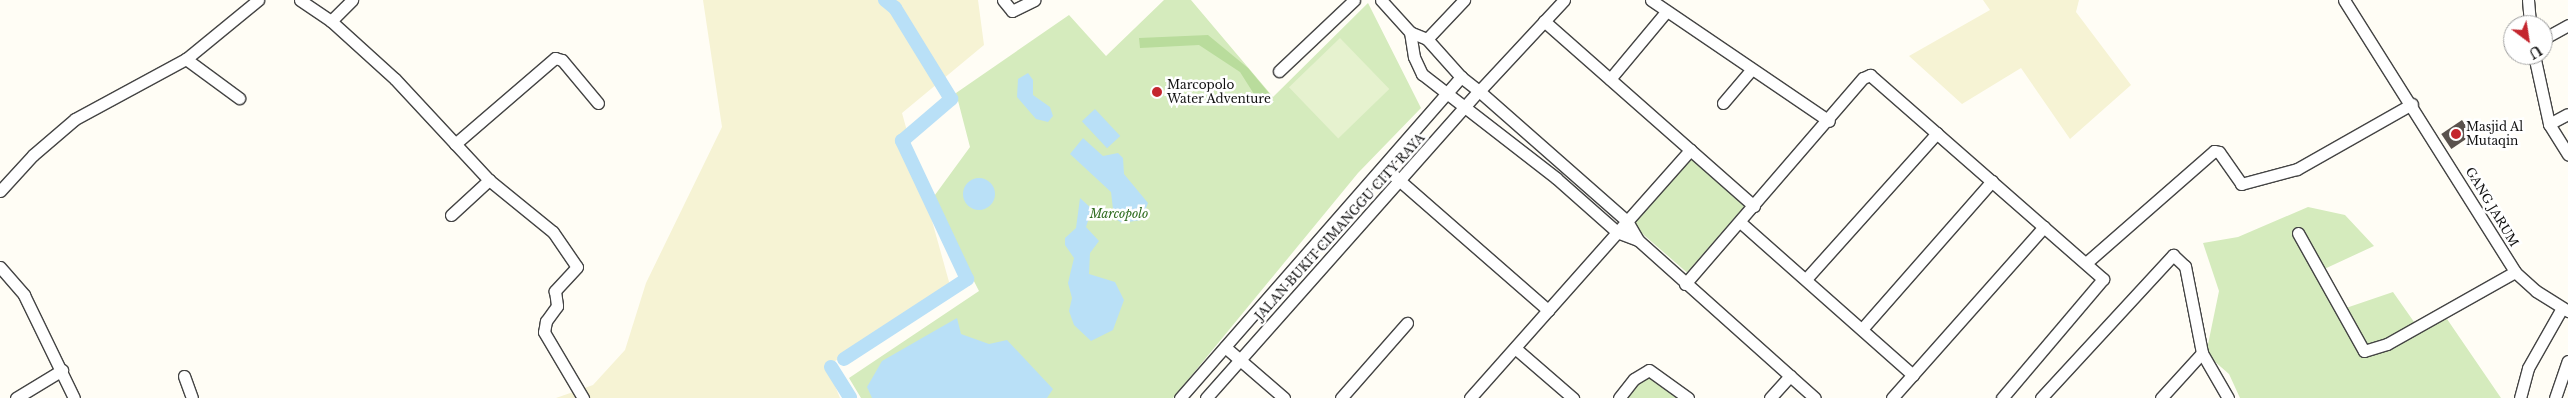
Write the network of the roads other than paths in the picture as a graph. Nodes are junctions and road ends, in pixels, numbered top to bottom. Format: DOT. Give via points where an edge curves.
graph roads {
  1 [pos="258,0"];
  2 [pos="300,0"];
  3 [pos="352,0"];
  4 [pos="1003,0"];
  5 [pos="1035,0"];
  6 [pos="1354,0"];
  7 [pos="1381,0"];
  8 [pos="1464,0"];
  9 [pos="1564,0"];
  10 [pos="1650,0"];
  11 [pos="2344,0"];
  12 [pos="2528,0"];
  13 [pos="1665,12"];
  14 [pos="2529,15"];
  15 [pos="331,21"];
  16 [pos="1544,21"];
  17 [pos="2568,25"];
  18 [pos="1410,32"];
  19 [pos="2553,33"];
  20 [pos="1427,39"];
  21 [pos="186,59"];
  22 [pos="2536,65"];
  23 [pos="1751,70"];
  24 [pos="1279,71"];
  25 [pos="1461,77"];
  26 [pos="1610,79"];
  27 [pos="1479,91"];
  28 [pos="1447,95"];
  29 [pos="239,98"];
  30 [pos="598,103"];
  31 [pos="1723,103"];
  32 [pos="2412,104"];
  33 [pos="1465,107"];
  34 [pos="2568,114"];
  35 [pos="1829,121"];
  36 [pos="2549,124"];
  37 [pos="1937,133"];
  38 [pos="455,144"];
  39 [pos="1690,150"];
  40 [pos="2568,155"];
  41 [pos="1384,167"];
  42 [pos="489,180"];
  43 [pos="1400,181"];
  44 [pos="1992,181"];
  45 [pos="0,191"];
  46 [pos="1754,206"];
  47 [pos="451,216"];
  48 [pos="1627,221"];
  49 [pos="1740,222"];
  50 [pos="2044,227"];
  51 [pos="1617,232"];
  52 [pos="2298,233"];
  53 [pos="1638,240"];
  54 [pos="2086,263"];
  55 [pos="0,267"];
  56 [pos="2515,272"];
  57 [pos="1806,279"];
  58 [pos="1685,284"];
  59 [pos="2565,309"];
  60 [pos="1548,310"];
  61 [pos="1407,323"];
  62 [pos="1862,329"];
  63 [pos="1225,347"];
  64 [pos="1515,348"];
  65 [pos="2202,352"];
  66 [pos="1240,359"];
  67 [pos="2568,361"];
  68 [pos="62,370"];
  69 [pos="1913,375"];
  70 [pos="184,376"];
  71 [pos="1790,376"];
  72 [pos="16,398"];
  73 [pos="74,398"];
  74 [pos="192,398"];
  75 [pos="583,398"];
  76 [pos="1180,398"];
  77 [pos="1206,398"];
  78 [pos="1284,398"];
  79 [pos="1341,398"];
  80 [pos="1470,398"];
  81 [pos="1572,398"];
  82 [pos="1619,398"];
  83 [pos="1688,398"];
  84 [pos="1770,398"];
  85 [pos="1815,398"];
  86 [pos="1892,398"];
  87 [pos="2002,398"];
  88 [pos="2041,398"];
  89 [pos="2161,398"];
  90 [pos="2228,398"];
  91 [pos="2520,398"];
  92 [pos="2554,398"];
  1 -- 21 [label="street"];
  2 -- 15 [label="street"];
  3 -- 15 [label="street"];
  4 -- 5 [label="street" via="1012,11"];
  6 -- 24 [label="street"];
  7 -- 18 [label="street"];
  8 -- 20 [label="street"];
  9 -- 16 [label="street, JALAN BUKIT CIMANGGU CITY RAYA"];
  10 -- 13 [label="street"];
  11 -- 32 [label="street, GANG JARUM"];
  12 -- 14 [label="street"];
  13 -- 23 [label="street"];
  13 -- 26 [label="street"];
  15 -- 38 [label="street" via="395,79"];
  16 -- 26 [label="street"];
  16 -- 27 [label="street, JALAN BUKIT CIMANGGU CITY RAYA"];
  17 -- 19 [label="street"];
  18 -- 20 [label="street"];
  18 -- 28 [label="street" via="1414,57 1422,74"];
  20 -- 25 [label="street"];
  21 -- 29 [label="street"];
  21 -- 45 [label="street" via="75,119 33,155"];
  22 -- 36 [label="street"];
  23 -- 31 [label="street"];
  23 -- 35 [label="street"];
  25 -- 27 [label="street"];
  25 -- 28 [label="street, JALAN BUKIT CIMANGGU CITY RAYA"];
  26 -- 39 [label="street"];
  27 -- 33 [label="street, JALAN BUKIT CIMANGGU CITY RAYA"];
  27 -- 48 [label="street"];
  28 -- 33 [label="street"];
  28 -- 41 [label="street, JALAN BUKIT CIMANGGU CITY RAYA"];
  30 -- 38 [label="street" via="562,60 555,58"];
  32 -- 54 [label="street" via="2297,169 2241,184 2219,152 2214,151"];
  32 -- 56 [label="street, GANG JARUM"];
  33 -- 43 [label="street, JALAN BUKIT CIMANGGU CITY RAYA"];
  33 -- 51 [label="street" via="1556,178"];
  34 -- 36 [label="street"];
  35 -- 37 [label="street" via="1863,78 1870,75"];
  35 -- 46 [label="street"];
  36 -- 40 [label="street"];
  37 -- 44 [label="street"];
  37 -- 57 [label="street"];
  38 -- 42 [label="street"];
  39 -- 46 [label="street"];
  39 -- 48 [label="street"];
  41 -- 43 [label="street"];
  41 -- 63 [label="street, JALAN BUKIT CIMANGGU CITY RAYA"];
  42 -- 47 [label="street"];
  42 -- 75 [label="street" via="553,232 577,266 556,288 557,306 546,321 544,332"];
  43 -- 60 [label="street"];
  43 -- 66 [label="street, JALAN BUKIT CIMANGGU CITY RAYA"];
  44 -- 50 [label="street"];
  44 -- 62 [label="street"];
  46 -- 49 [label="street"];
  48 -- 51 [label="street"];
  48 -- 53 [label="street"];
  49 -- 57 [label="street"];
  49 -- 58 [label="street"];
  50 -- 54 [label="street"];
  50 -- 69 [label="street"];
  51 -- 53 [label="street"];
  51 -- 60 [label="street"];
  52 -- 56 [label="street" via="2364,351 2387,344"];
  53 -- 58 [label="street"];
  54 -- 87 [label="street" via="2103,279"];
  55 -- 68 [label="street" via="24,295"];
  56 -- 59 [label="street, GANG JARUM"];
  57 -- 62 [label="street"];
  58 -- 71 [label="street"];
  59 -- 91 [label="street" via="2528,368"];
  60 -- 64 [label="street"];
  61 -- 79 [label="street"];
  62 -- 69 [label="street"];
  63 -- 66 [label="street"];
  63 -- 76 [label="street, JALAN BUKIT CIMANGGU CITY RAYA"];
  64 -- 80 [label="street"];
  64 -- 81 [label="street"];
  65 -- 88 [label="street" via="2185,266 2173,255"];
  65 -- 89 [label="street"];
  65 -- 90 [label="street"];
  66 -- 77 [label="street, JALAN BUKIT CIMANGGU CITY RAYA"];
  66 -- 78 [label="street"];
  67 -- 92 [label="street"];
  68 -- 72 [label="street"];
  68 -- 73 [label="street"];
  69 -- 86 [label="street"];
  70 -- 74 [label="street"];
  71 -- 84 [label="street"];
  71 -- 85 [label="street"];
  82 -- 83 [label="street" via="1634,379 1649,370"];
}
